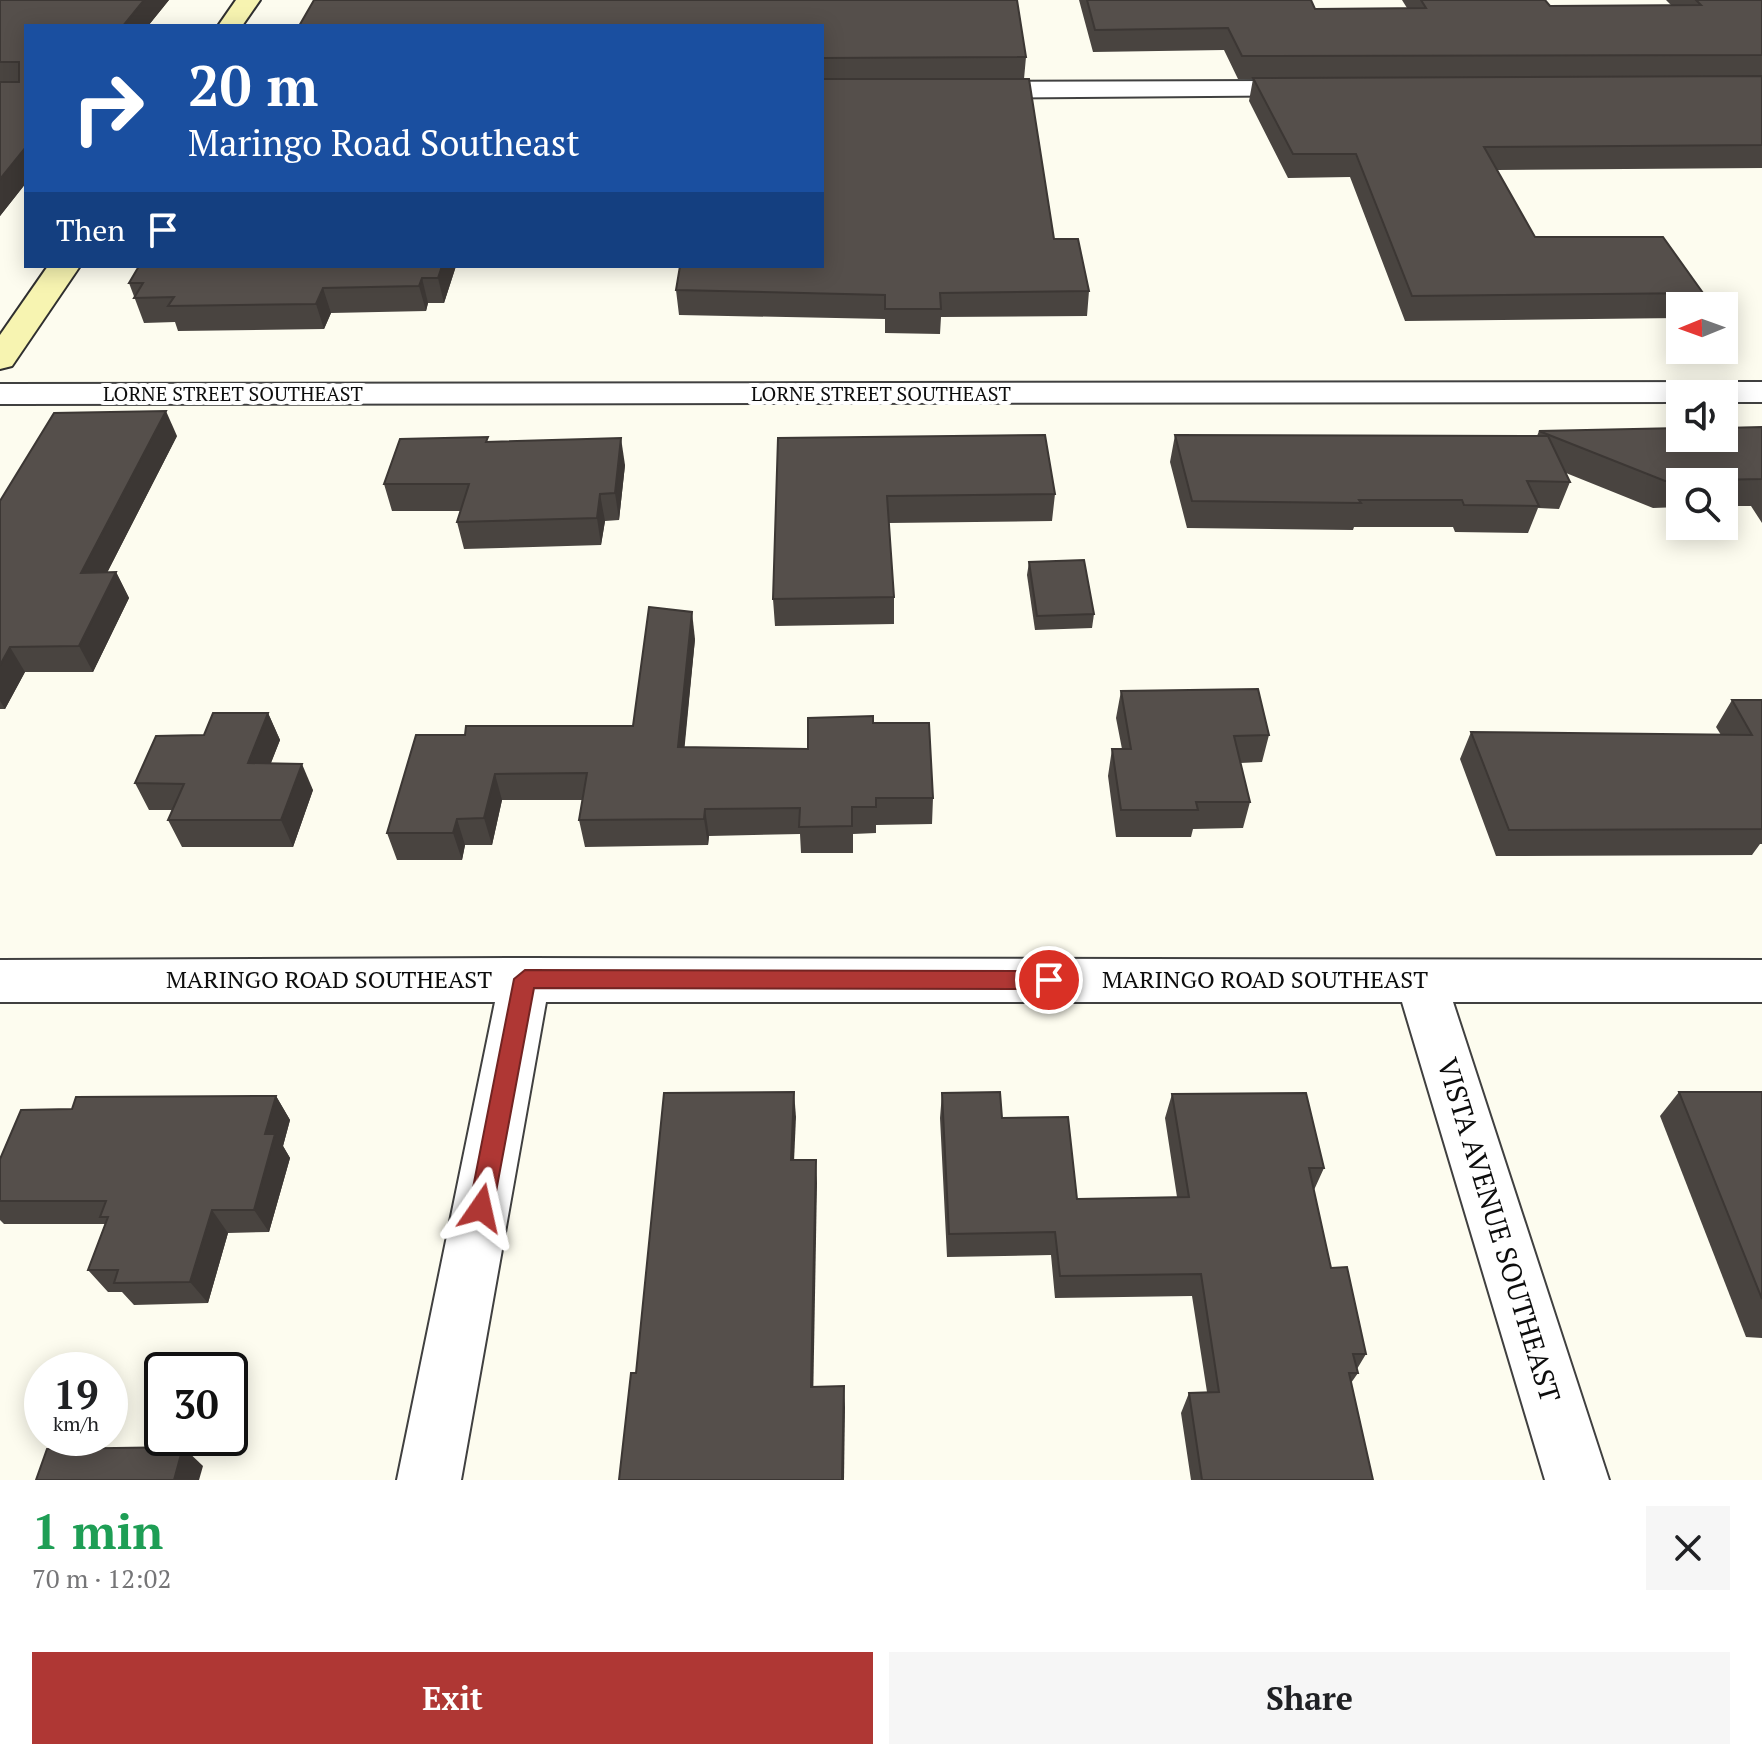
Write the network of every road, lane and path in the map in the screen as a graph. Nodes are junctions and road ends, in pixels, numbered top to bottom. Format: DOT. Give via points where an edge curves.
graph roads {
  1 [pos="248,0"];
  2 [pos="231,24"];
  3 [pos="1332,89"];
  4 [pos="949,91"];
  5 [pos="63,268"];
  6 [pos="0,359"];
  7 [pos="1762,392"];
  8 [pos="0,394"];
  9 [pos="525,979"];
  10 [pos="0,981"];
  11 [pos="1421,981"];
  12 [pos="1762,981"];
  13 [pos="429,1480"];
  14 [pos="1577,1480"];
  1 -- 2 [label="street"];
  3 -- 4 [label="street"];
  5 -- 6 [label="street"];
  7 -- 8 [label="street, LORNE STREET SOUTHEAST"];
  9 -- 10 [label="street, MARINGO ROAD SOUTHEAST"];
  9 -- 11 [label="street, MARINGO ROAD SOUTHEAST"];
  9 -- 13 [label="street"];
  11 -- 12 [label="street, MARINGO ROAD SOUTHEAST"];
  11 -- 14 [label="street, VISTA AVENUE SOUTHEAST"];
}
